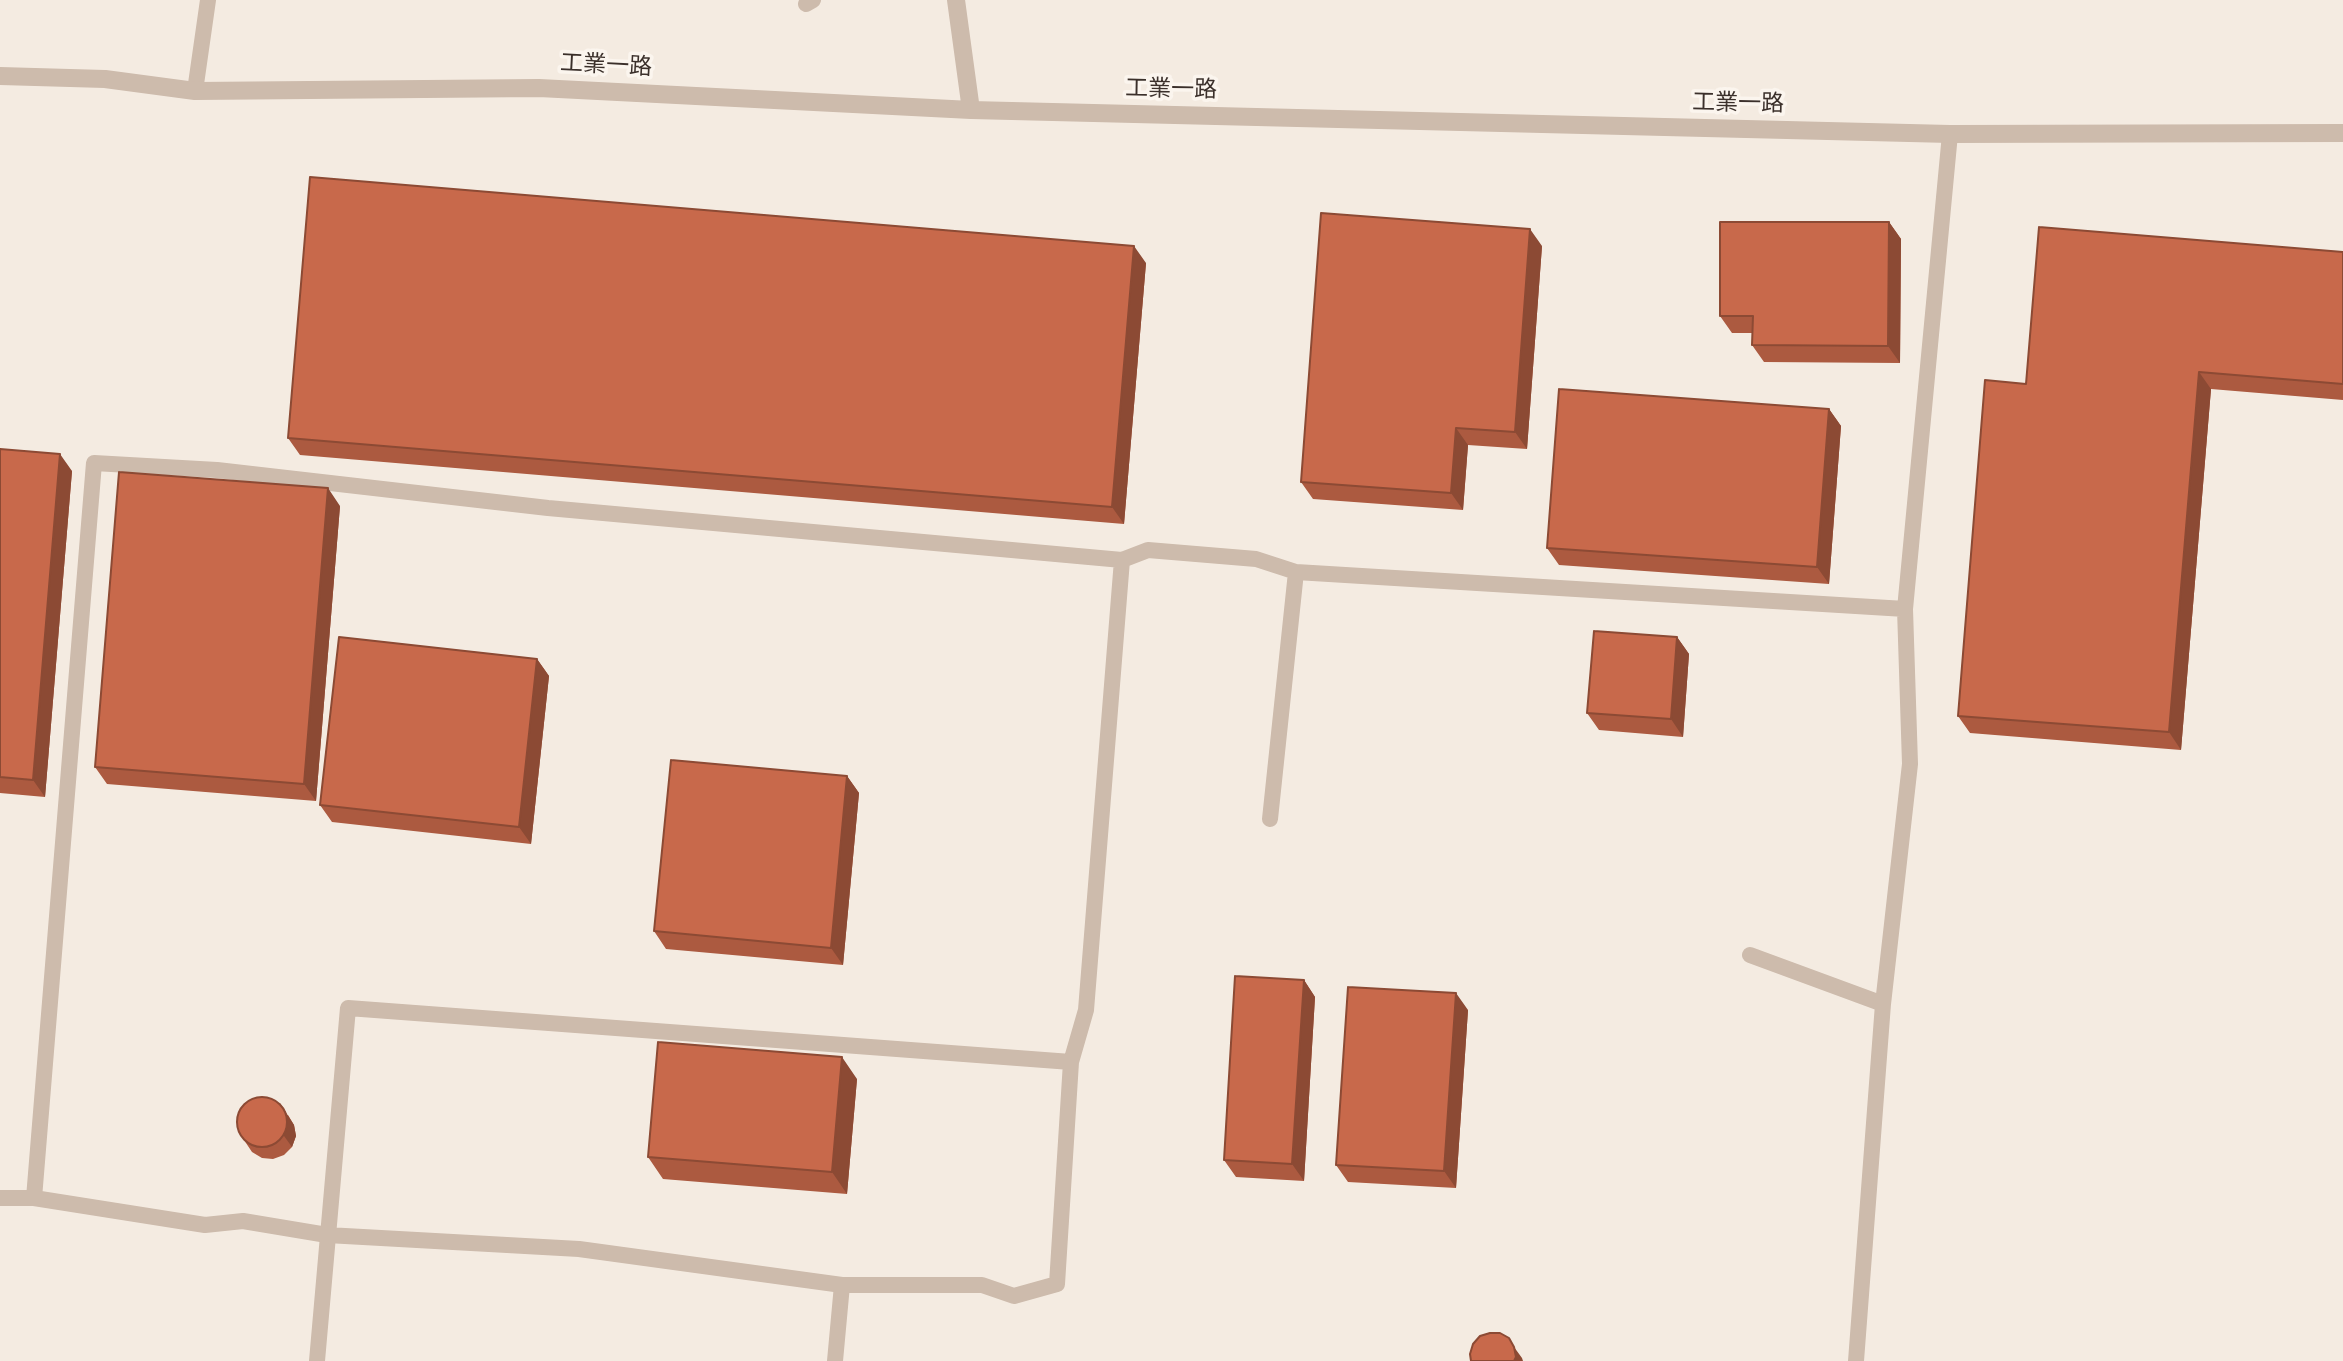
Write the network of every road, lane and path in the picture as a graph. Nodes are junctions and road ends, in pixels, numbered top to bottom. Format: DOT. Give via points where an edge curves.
graph roads {
  1 [pos="208,0"];
  2 [pos="956,0"];
  3 [pos="0,76"];
  4 [pos="195,91"];
  5 [pos="971,110"];
  6 [pos="2343,132"];
  7 [pos="1950,134"];
  8 [pos="1122,560"];
  9 [pos="1296,572"];
  10 [pos="1905,609"];
  11 [pos="1270,820"];
  12 [pos="1750,955"];
  13 [pos="1883,1004"];
  14 [pos="1071,1062"];
  15 [pos="0,1198"];
  16 [pos="33,1198"];
  17 [pos="327,1235"];
  18 [pos="842,1285"];
  19 [pos="317,1361"];
  20 [pos="835,1361"];
  21 [pos="1856,1361"];
  1 -- 4 [label="lane"];
  2 -- 5 [label="street"];
  3 -- 4 [label="street, 工業一路" via="105,79"];
  4 -- 5 [label="street, 工業一路" via="539,88"];
  5 -- 7 [label="street, 工業一路"];
  6 -- 7 [label="street, 工業一路"];
  7 -- 10 [label="lane"];
  8 -- 9 [label="lane" via="1148,550 1256,559"];
  8 -- 14 [label="lane" via="1086,1010"];
  8 -- 16 [label="lane" via="548,508 217,470 94,463"];
  9 -- 10 [label="lane"];
  9 -- 11 [label="lane"];
  10 -- 13 [label="lane" via="1910,764"];
  12 -- 13 [label="lane"];
  13 -- 21 [label="lane"];
  14 -- 17 [label="lane" via="348,1008"];
  14 -- 18 [label="lane" via="1057,1284 1014,1296 982,1285"];
  15 -- 16 [label="lane"];
  16 -- 17 [label="lane" via="205,1225 243,1221"];
  17 -- 18 [label="lane" via="579,1249"];
  17 -- 19 [label="lane"];
  18 -- 20 [label="lane"];
}
